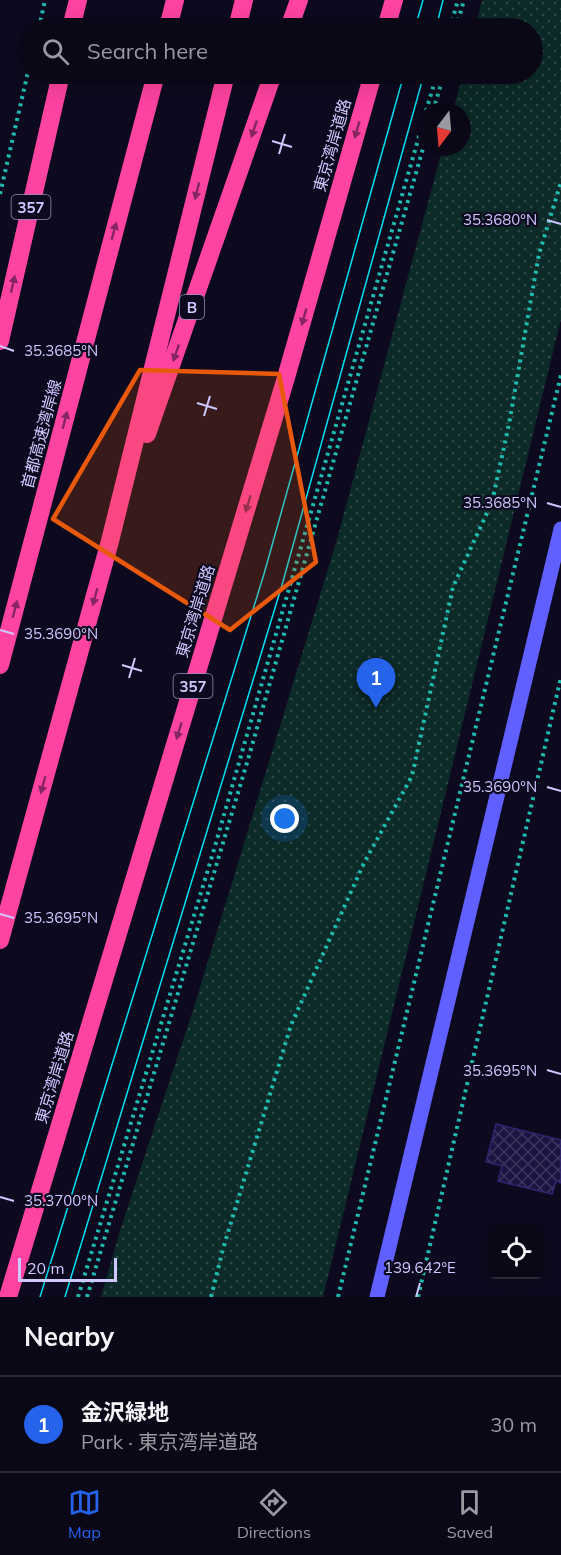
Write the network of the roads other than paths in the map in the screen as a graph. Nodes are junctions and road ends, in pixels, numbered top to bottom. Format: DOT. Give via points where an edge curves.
graph roads {
  1 [pos="78,0"];
  2 [pos="175,0"];
  3 [pos="244,0"];
  4 [pos="298,0"];
  5 [pos="394,0"];
  6 [pos="74,18"];
  7 [pos="170,18"];
  8 [pos="240,18"];
  9 [pos="292,18"];
  10 [pos="389,18"];
  11 [pos="59,84"];
  12 [pos="153,84"];
  13 [pos="224,84"];
  14 [pos="270,84"];
  15 [pos="370,84"];
  16 [pos="0,341"];
  17 [pos="561,529"];
  18 [pos="110,541"];
  19 [pos="0,665"];
  20 [pos="0,940"];
  21 [pos="8,1297"];
  22 [pos="376,1297"];
  1 -- 6 [label="highway"];
  2 -- 7 [label="highway"];
  3 -- 8 [label="highway"];
  4 -- 9 [label="highway"];
  5 -- 10 [label="highway"];
  16 -- 11 [label="highway, 357, one-way"];
  19 -- 12 [label="highway, 首都高速湾岸線, one-way"];
  13 -- 18 [label="highway, one-way"];
  14 -- 18 [label="highway, B, one-way"];
  15 -- 21 [label="highway, 東京湾岸道路 / 357, one-way" via="285,381"];
  17 -- 22 [label="street"];
  18 -- 20 [label="highway, B, one-way"];
}
